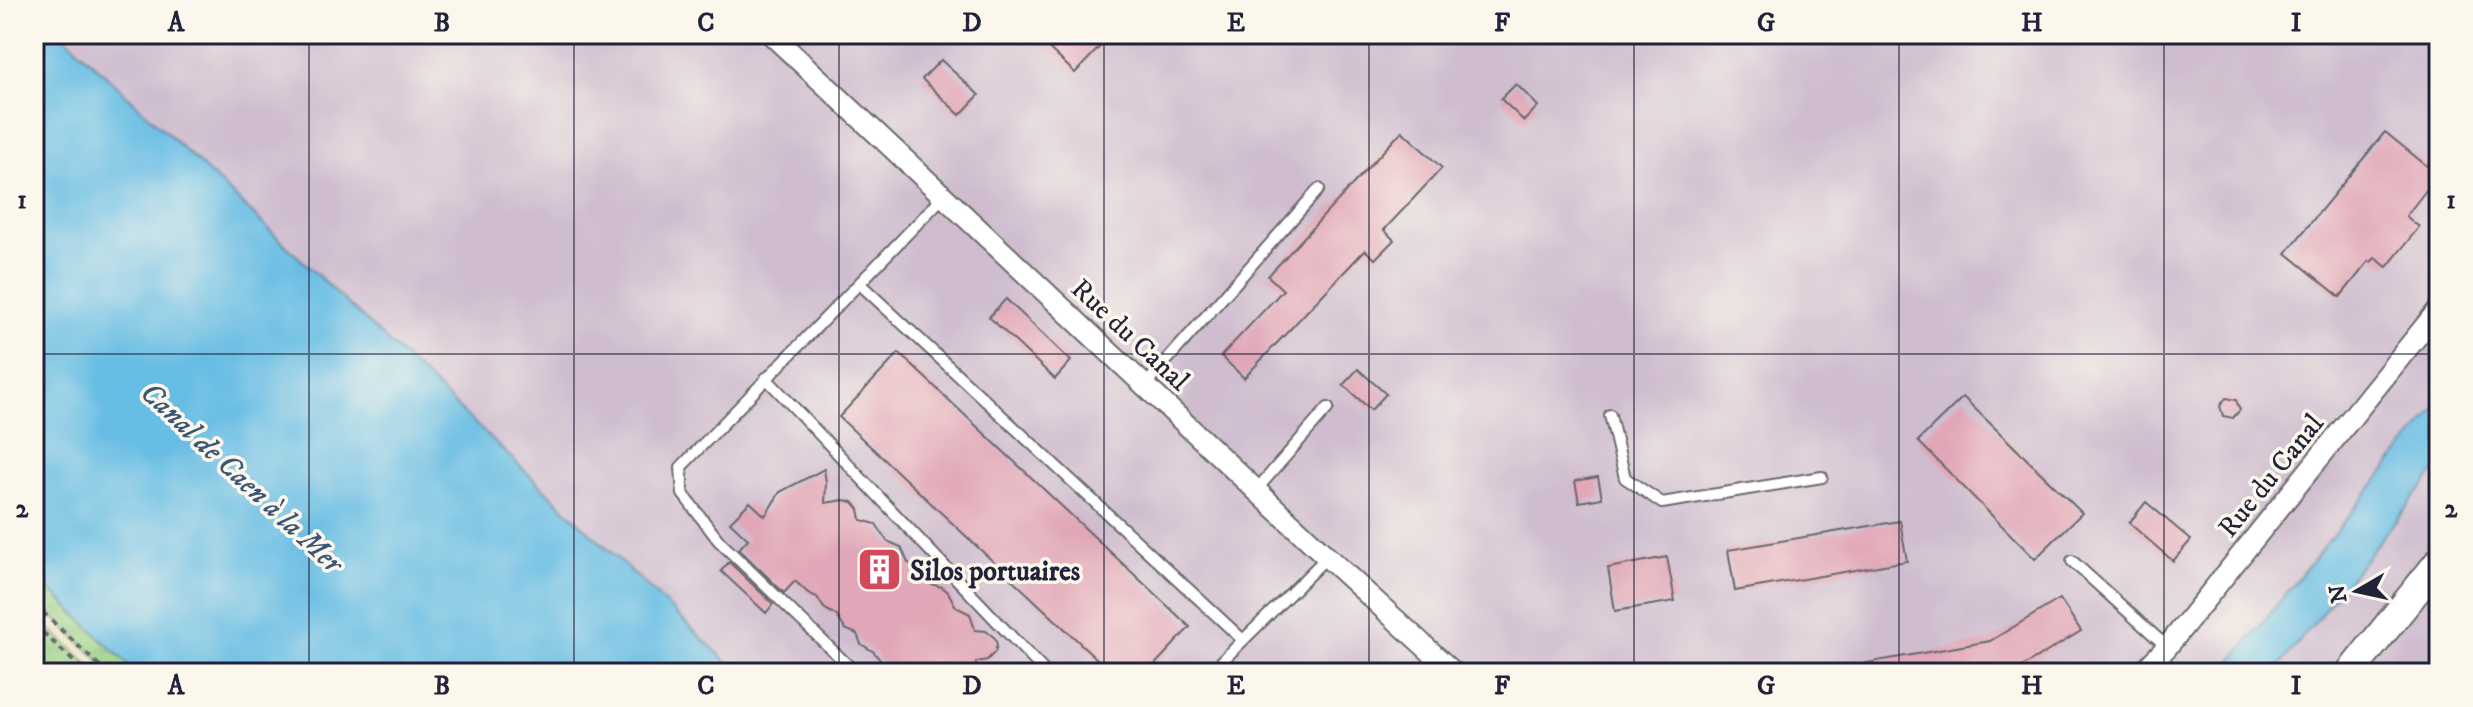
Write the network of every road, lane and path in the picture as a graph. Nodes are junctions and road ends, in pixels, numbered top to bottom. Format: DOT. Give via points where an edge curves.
graph roads {
  1 [pos="771,34"];
  2 [pos="1319,189"];
  3 [pos="943,197"];
  4 [pos="860,284"];
  5 [pos="2439,309"];
  6 [pos="766,378"];
  7 [pos="1145,385"];
  8 [pos="1328,408"];
  9 [pos="1610,415"];
  10 [pos="1822,477"];
  11 [pos="1257,489"];
  12 [pos="1327,557"];
  13 [pos="2072,561"];
  14 [pos="2439,562"];
  15 [pos="34,604"];
  16 [pos="34,624"];
  17 [pos="1243,640"];
  18 [pos="2167,647"];
  19 [pos="86,673"];
  20 [pos="107,673"];
  21 [pos="856,673"];
  22 [pos="1046,673"];
  23 [pos="1210,673"];
  24 [pos="1454,673"];
  25 [pos="2142,673"];
  26 [pos="2350,673"];
  1 -- 3 [label="street, Rue du Canal"];
  2 -- 7 [label="lane"];
  3 -- 4 [label="lane"];
  3 -- 7 [label="street, Rue du Canal"];
  4 -- 6 [label="lane"];
  4 -- 17 [label="lane"];
  5 -- 18 [label="street, Rue du Canal"];
  6 -- 21 [label="lane" via="681,467 683,494 719,541"];
  6 -- 22 [label="lane"];
  7 -- 11 [label="street, Rue du Canal"];
  8 -- 11 [label="lane"];
  9 -- 10 [label="lane" via="1625,478 1662,503"];
  11 -- 12 [label="street, Rue du Canal"];
  12 -- 17 [label="lane"];
  12 -- 24 [label="street, Rue du Canal"];
  13 -- 18 [label="lane"];
  14 -- 26 [label="street"];
  15 -- 20 [label="path"];
  16 -- 19 [label="path"];
  17 -- 23 [label="lane"];
  18 -- 25 [label="street, Rue du Canal"];
}
